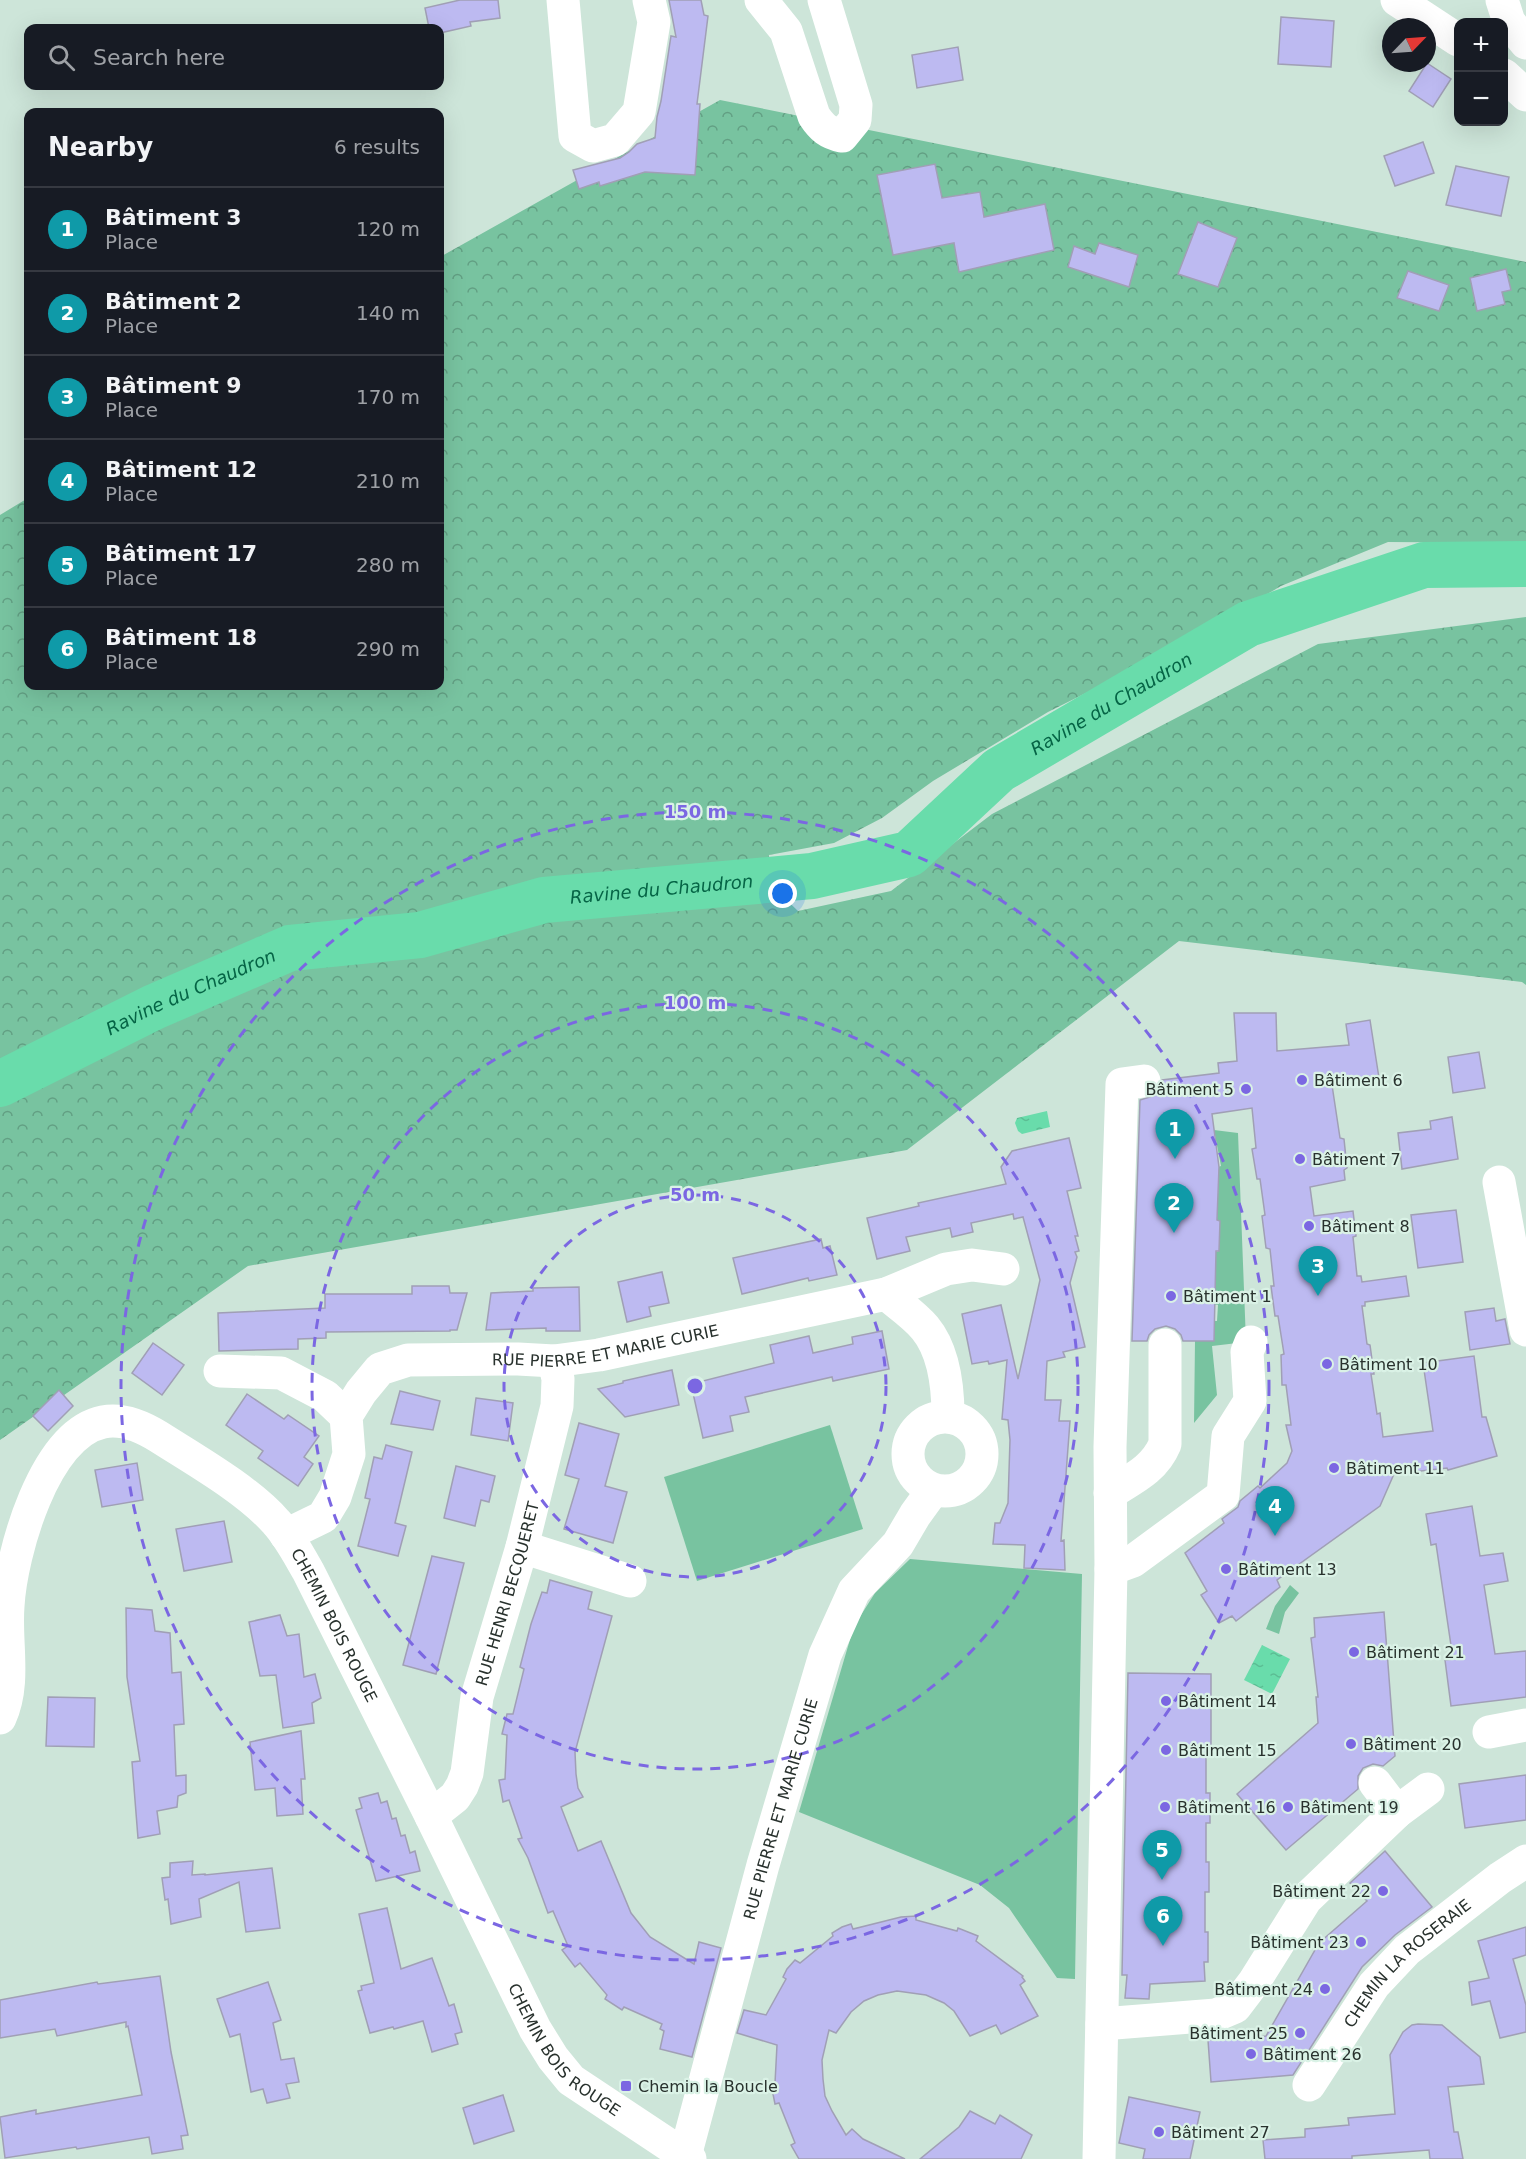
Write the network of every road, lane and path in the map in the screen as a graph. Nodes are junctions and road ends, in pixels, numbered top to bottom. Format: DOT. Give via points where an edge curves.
graph roads {
  1 [pos="562,0"];
  2 [pos="650,0"];
  3 [pos="761,0"];
  4 [pos="824,0"];
  5 [pos="1397,0"];
  6 [pos="1502,0"];
  7 [pos="1454,37"];
  8 [pos="1526,43"];
  9 [pos="1508,79"];
  10 [pos="1526,94"];
  11 [pos="1144,1081"];
  12 [pos="1499,1182"];
  13 [pos="1003,1269"];
  14 [pos="886,1294"];
  15 [pos="1526,1330"];
  16 [pos="1251,1342"];
  17 [pos="1164,1345"];
  18 [pos="554,1360"];
  19 [pos="220,1371"];
  20 [pos="346,1416"];
  21 [pos="948,1416"];
  22 [pos="933,1490"];
  23 [pos="1110,1493"];
  24 [pos="286,1535"];
  25 [pos="522,1547"];
  26 [pos="1110,1569"];
  27 [pos="630,1581"];
  28 [pos="0,1718"];
  29 [pos="1526,1725"];
  30 [pos="1489,1732"];
  31 [pos="1374,1783"];
  32 [pos="1428,1789"];
  33 [pos="1397,1812"];
  34 [pos="431,1816"];
  35 [pos="1526,1861"];
  36 [pos="1102,2024"];
  37 [pos="1309,2085"];
  38 [pos="687,2158"];
  39 [pos="1099,2159"];
  1 -- 2 [label="street" via="575,136 593,146 615,140 639,111 654,22"];
  3 -- 4 [label="street" via="786,31 821,128 842,136 855,120 856,105"];
  5 -- 7 [label="street"];
  6 -- 8 [label="street" via="1509,22"];
  9 -- 10 [label="street"];
  11 -- 23 [label="street" via="1122,1084"];
  12 -- 15 [label="street"];
  13 -- 14 [label="street, RUE PIERRE ET MARIE CURIE" via="972,1264 946,1269"];
  14 -- 18 [label="street, RUE PIERRE ET MARIE CURIE" via="599,1355"];
  14 -- 21 [label="street" via="926,1328 937,1349 948,1393"];
  16 -- 26 [label="street" via="1247,1352 1250,1401 1228,1436 1223,1496 1133,1561"];
  17 -- 23 [label="street" via="1164,1444 1149,1468"];
  18 -- 20 [label="street, RUE PIERRE ET MARIE CURIE" via="408,1360 380,1369"];
  18 -- 25 [label="street, RUE HENRI BECQUERET" via="557,1406"];
  19 -- 20 [label="street" via="280,1373 326,1396"];
  20 -- 24 [label="street" via="349,1454 335,1497 323,1517"];
  21 -- 22 [label="street" via="930,1419 916,1431 908,1447 909,1465 918,1480"];
  21 -- 22 [label="street" via="965,1422 978,1436 983,1453 980,1471 968,1485 951,1492"];
  22 -- 38 [label="street, RUE PIERRE ET MARIE CURIE" via="898,1544 854,1591 825,1655 763,1865"];
  23 -- 26 [label="street"];
  24 -- 28 [label="street, CHEMIN BOIS ROUGE" via="256,1502 148,1430 121,1421 91,1426 65,1446 28,1513 11,1583 9,1684"];
  24 -- 34 [label="street, CHEMIN BOIS ROUGE" via="308,1571"];
  25 -- 27 [label="street"];
  25 -- 34 [label="street, RUE HENRI BECQUERET" via="477,1696 467,1773 455,1797"];
  26 -- 36 [label="street"];
  29 -- 30 [label="street"];
  31 -- 33 [label="street"];
  32 -- 33 [label="street"];
  33 -- 36 [label="street" via="1306,1899 1235,2007 1216,2015"];
  34 -- 38 [label="street, CHEMIN BOIS ROUGE" via="535,2029 553,2058 571,2080"];
  35 -- 37 [label="street, CHEMIN LA ROSERAIE" via="1407,1950 1374,1985"];
  36 -- 39 [label="street"];
}
